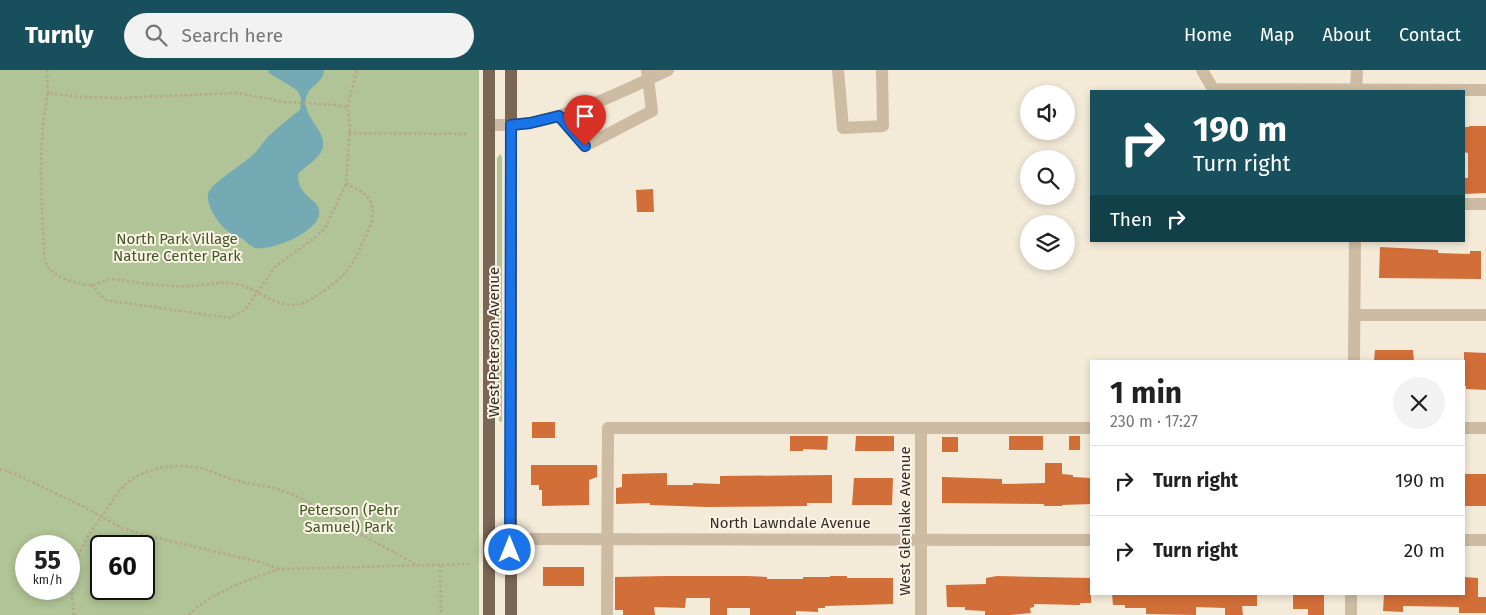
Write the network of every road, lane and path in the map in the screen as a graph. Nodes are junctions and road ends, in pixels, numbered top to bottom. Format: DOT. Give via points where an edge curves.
graph roads {
  1 [pos="47,70"];
  2 [pos="357,70"];
  3 [pos="489,70"];
  4 [pos="511,70"];
  5 [pos="668,70"];
  6 [pos="838,70"];
  7 [pos="882,70"];
  8 [pos="1202,70"];
  9 [pos="1357,70"];
  10 [pos="647,75"];
  11 [pos="1284,90"];
  12 [pos="1356,90"];
  13 [pos="1465,90"];
  14 [pos="1486,90"];
  15 [pos="48,93"];
  16 [pos="347,108"];
  17 [pos="559,116"];
  18 [pos="489,125"];
  19 [pos="511,125"];
  20 [pos="349,133"];
  21 [pos="467,134"];
  22 [pos="346,184"];
  23 [pos="1465,204"];
  24 [pos="1486,204"];
  25 [pos="1355,242"];
  26 [pos="91,285"];
  27 [pos="258,291"];
  28 [pos="1355,315"];
  29 [pos="1486,315"];
  30 [pos="1354,360"];
  31 [pos="921,428"];
  32 [pos="1090,428"];
  33 [pos="1465,428"];
  34 [pos="1486,428"];
  35 [pos="0,469"];
  36 [pos="101,517"];
  37 [pos="489,539"];
  38 [pos="510,539"];
  39 [pos="608,539"];
  40 [pos="921,540"];
  41 [pos="1090,540"];
  42 [pos="1465,540"];
  43 [pos="1486,540"];
  44 [pos="469,564"];
  45 [pos="417,565"];
  46 [pos="440,565"];
  47 [pos="280,569"];
  48 [pos="1351,595"];
  49 [pos="74,615"];
  50 [pos="189,615"];
  51 [pos="441,615"];
  52 [pos="489,615"];
  53 [pos="511,615"];
  54 [pos="607,615"];
  55 [pos="920,615"];
  56 [pos="1351,615"];
  1 -- 15 [label="path"];
  2 -- 16 [label="path"];
  3 -- 18 [label="main road, West Peterson Avenue"];
  4 -- 19 [label="main road, West Peterson Avenue"];
  5 -- 10 [label="street"];
  6 -- 7 [label="street" via="843,128 883,126"];
  8 -- 11 [label="street" via="1213,89"];
  9 -- 12 [label="street"];
  10 -- 17 [label="street" via="620,93"];
  10 -- 17 [label="street" via="652,111 585,146"];
  13 -- 14 [label="street"];
  15 -- 16 [label="path" via="118,98 238,92"];
  15 -- 26 [label="path" via="41,166 45,263 56,275"];
  16 -- 20 [label="path"];
  17 -- 19 [label="street"];
  18 -- 19 [label="street"];
  18 -- 37 [label="main road, West Peterson Avenue"];
  19 -- 38 [label="main road, West Peterson Avenue"];
  20 -- 21 [label="path"];
  20 -- 22 [label="path"];
  22 -- 27 [label="path" via="325,228 275,267"];
  22 -- 27 [label="path" via="368,196 373,214 371,226 339,281 306,303 296,305 278,302"];
  23 -- 24 [label="street"];
  25 -- 28 [label="street"];
  26 -- 27 [label="path" via="106,279 174,286 227,283 242,284"];
  26 -- 27 [label="path" via="106,300 224,318 246,310"];
  28 -- 29 [label="street"];
  28 -- 30 [label="street"];
  31 -- 32 [label="street"];
  31 -- 39 [label="street" via="608,428"];
  31 -- 40 [label="street, West Glenlake Avenue"];
  33 -- 34 [label="street"];
  35 -- 36 [label="path"];
  36 -- 45 [label="path" via="127,484 138,476 154,470 185,466 298,496"];
  36 -- 47 [label="path" via="122,528 152,537"];
  36 -- 49 [label="path" via="88,537 74,571"];
  37 -- 38 [label="street, North Lawndale Avenue"];
  37 -- 52 [label="main road, West Peterson Avenue"];
  38 -- 39 [label="street, North Lawndale Avenue"];
  38 -- 53 [label="main road, West Peterson Avenue"];
  39 -- 40 [label="street, North Lawndale Avenue"];
  39 -- 54 [label="street"];
  40 -- 41 [label="street, North Lawndale Avenue"];
  40 -- 55 [label="street, West Glenlake Avenue"];
  42 -- 43 [label="street"];
  44 -- 46 [label="path"];
  45 -- 46 [label="path"];
  45 -- 47 [label="path"];
  46 -- 51 [label="path"];
  47 -- 50 [label="path" via="222,592"];
  48 -- 56 [label="street"];
}
